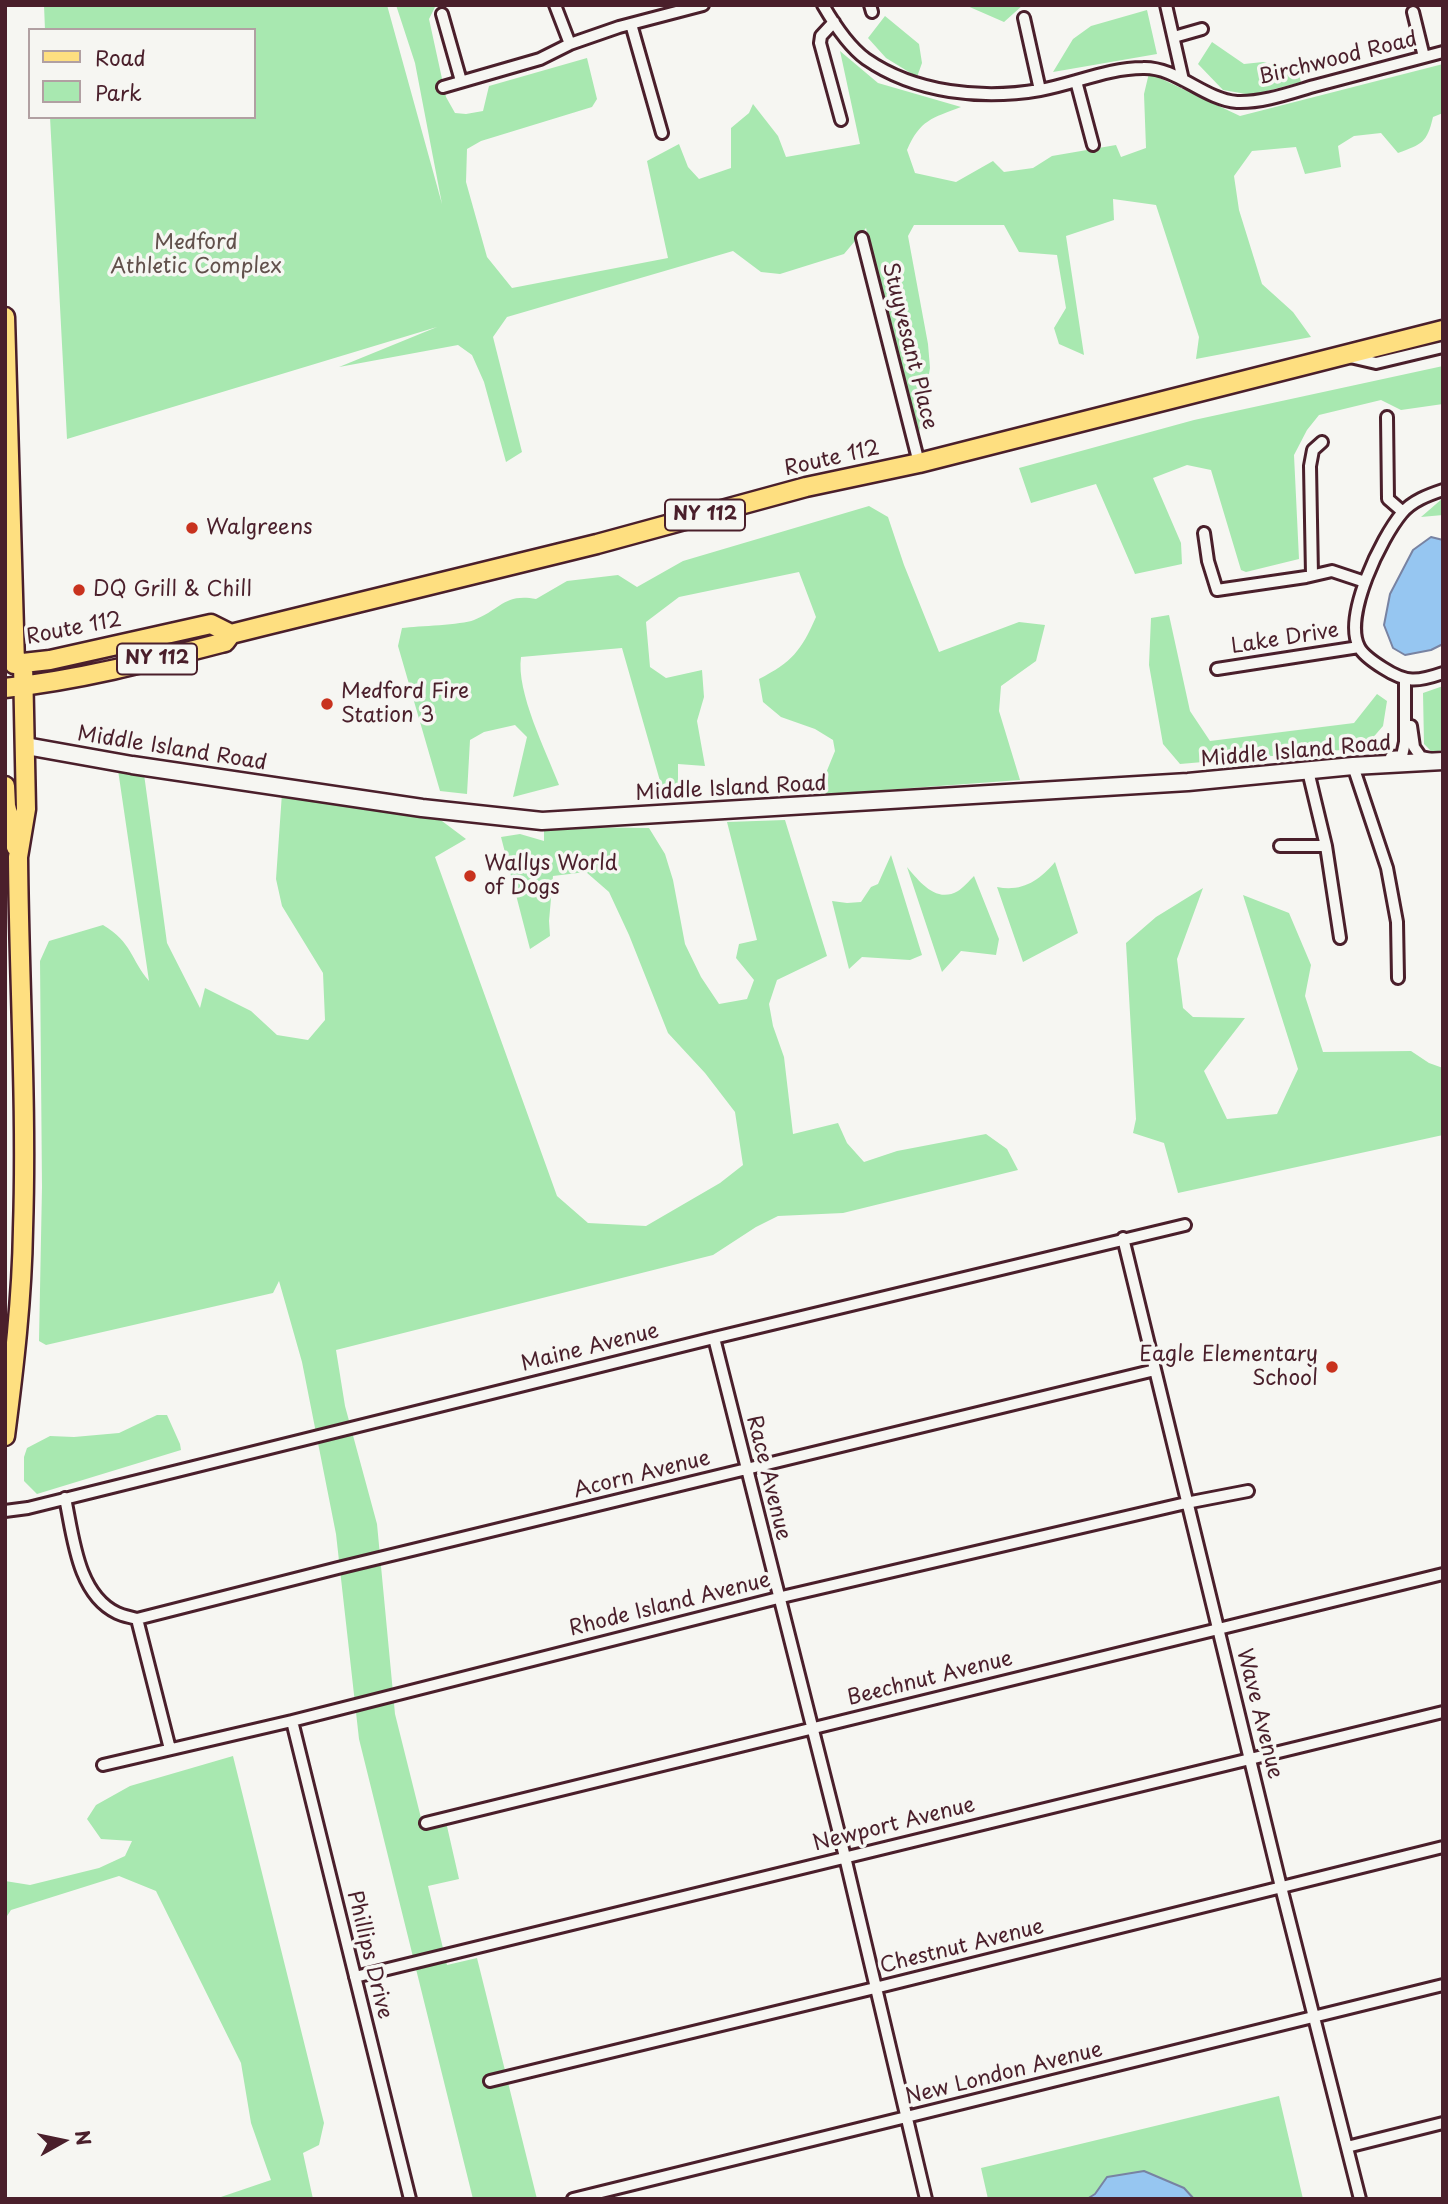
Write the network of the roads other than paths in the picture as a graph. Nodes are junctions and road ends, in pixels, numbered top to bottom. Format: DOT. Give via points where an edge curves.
graph roads {
  1 [pos="555,5"];
  2 [pos="703,5"];
  3 [pos="823,5"];
  4 [pos="1166,5"];
  5 [pos="1412,8"];
  6 [pos="658,11"];
  7 [pos="442,14"];
  8 [pos="1024,18"];
  9 [pos="834,22"];
  10 [pos="631,24"];
  11 [pos="1202,29"];
  12 [pos="1174,37"];
  13 [pos="570,44"];
  14 [pos="1443,52"];
  15 [pos="1424,57"];
  16 [pos="1183,80"];
  17 [pos="461,81"];
  18 [pos="1076,81"];
  19 [pos="443,87"];
  20 [pos="1041,90"];
  21 [pos="841,120"];
  22 [pos="662,133"];
  23 [pos="1093,145"];
  24 [pos="862,238"];
  25 [pos="5,317"];
  26 [pos="1443,330"];
  27 [pos="1443,346"];
  28 [pos="1344,356"];
  29 [pos="1387,417"];
  30 [pos="1322,442"];
  31 [pos="919,463"];
  32 [pos="1443,490"];
  33 [pos="1403,512"];
  34 [pos="1204,533"];
  35 [pos="1312,575"];
  36 [pos="1365,582"];
  37 [pos="231,635"];
  38 [pos="1359,647"];
  39 [pos="14,664"];
  40 [pos="1217,669"];
  41 [pos="1443,673"];
  42 [pos="1409,680"];
  43 [pos="14,687"];
  44 [pos="26,746"];
  45 [pos="1442,761"];
  46 [pos="1352,766"];
  47 [pos="1308,771"];
  48 [pos="5,786"];
  49 [pos="1326,845"];
  50 [pos="1280,846"];
  51 [pos="18,857"];
  52 [pos="1340,938"];
  53 [pos="1398,978"];
  54 [pos="1185,1225"];
  55 [pos="1123,1238"];
  56 [pos="715,1338"];
  57 [pos="1155,1370"];
  58 [pos="5,1436"];
  59 [pos="746,1470"];
  60 [pos="1248,1491"];
  61 [pos="65,1498"];
  62 [pos="1186,1503"];
  63 [pos="5,1511"];
  64 [pos="1443,1574"];
  65 [pos="778,1598"];
  66 [pos="137,1619"];
  67 [pos="1219,1628"];
  68 [pos="1443,1713"];
  69 [pos="292,1721"];
  70 [pos="813,1728"];
  71 [pos="170,1749"];
  72 [pos="1251,1759"];
  73 [pos="103,1765"];
  74 [pos="426,1823"];
  75 [pos="1443,1847"];
  76 [pos="845,1857"];
  77 [pos="1281,1887"];
  78 [pos="355,1977"];
  79 [pos="1443,1985"];
  80 [pos="875,1988"];
  81 [pos="1314,2017"];
  82 [pos="490,2081"];
  83 [pos="907,2118"];
  84 [pos="1443,2123"];
  85 [pos="1347,2147"];
  86 [pos="410,2199"];
  87 [pos="573,2199"];
  88 [pos="926,2199"];
  89 [pos="1360,2199"];
  1 -- 13 [label="street"];
  2 -- 6 [label="street"];
  3 -- 9 [label="street, Birchwood Road"];
  4 -- 12 [label="street"];
  5 -- 15 [label="street"];
  6 -- 10 [label="street"];
  7 -- 17 [label="street"];
  8 -- 20 [label="street"];
  9 -- 20 [label="street, Birchwood Road" via="865,58 917,83 972,94"];
  9 -- 21 [label="street" via="820,43"];
  10 -- 13 [label="street"];
  10 -- 22 [label="street"];
  11 -- 12 [label="street"];
  12 -- 16 [label="street"];
  13 -- 17 [label="street" via="540,59"];
  14 -- 15 [label="street, Birchwood Road"];
  15 -- 16 [label="street, Birchwood Road" via="1240,102 1221,100"];
  16 -- 18 [label="street, Birchwood Road" via="1143,68"];
  17 -- 19 [label="street"];
  18 -- 20 [label="street, Birchwood Road"];
  18 -- 23 [label="street"];
  24 -- 31 [label="street, Stuyvesant Place"];
  25 -- 39 [label="main road"];
  26 -- 28 [label="main road, Route 112 / NY 112"];
  27 -- 28 [label="street" via="1376,363"];
  28 -- 31 [label="main road, Route 112 / NY 112"];
  29 -- 33 [label="street" via="1388,499"];
  30 -- 35 [label="street" via="1314,450 1310,466"];
  31 -- 37 [label="main road, Route 112 / NY 112" via="806,487"];
  32 -- 33 [label="street, Lake Drive" via="1420,498"];
  33 -- 36 [label="street, Lake Drive" via="1382,542"];
  34 -- 35 [label="street" via="1217,590"];
  35 -- 36 [label="street" via="1332,571"];
  36 -- 38 [label="street, Lake Drive" via="1355,626"];
  37 -- 39 [label="main road, Route 112 / NY 112" via="211,624"];
  37 -- 43 [label="main road, Route 112 / NY 112" via="225,642 135,665"];
  38 -- 40 [label="street, Lake Drive"];
  38 -- 42 [label="street, Lake Drive" via="1373,662"];
  39 -- 43 [label="main road"];
  41 -- 42 [label="street"];
  42 -- 45 [label="street" via="1414,747 1421,757"];
  42 -- 46 [label="street" via="1402,756"];
  43 -- 44 [label="main road"];
  44 -- 47 [label="street, Middle Island Road" via="422,808 542,821"];
  44 -- 51 [label="main road" via="26,809"];
  45 -- 46 [label="street, Middle Island Road"];
  46 -- 47 [label="street, Middle Island Road"];
  46 -- 53 [label="street" via="1387,868 1399,943"];
  47 -- 49 [label="street"];
  48 -- 51 [label="main road"];
  49 -- 50 [label="street"];
  49 -- 52 [label="street"];
  51 -- 58 [label="main road" via="24,1198 18,1318"];
  54 -- 55 [label="street, Maine Avenue"];
  55 -- 56 [label="street, Maine Avenue"];
  55 -- 57 [label="street, Wave Avenue"];
  56 -- 59 [label="street, Race Avenue"];
  56 -- 61 [label="street, Maine Avenue"];
  57 -- 59 [label="street, Acorn Avenue"];
  57 -- 62 [label="street, Wave Avenue"];
  59 -- 65 [label="street, Race Avenue"];
  59 -- 66 [label="street, Acorn Avenue"];
  60 -- 62 [label="street, Rhode Island Avenue"];
  61 -- 63 [label="street, Maine Avenue"];
  61 -- 66 [label="street" via="86,1581 116,1613"];
  62 -- 65 [label="street, Rhode Island Avenue"];
  62 -- 67 [label="street, Wave Avenue"];
  64 -- 67 [label="street, Beechnut Avenue"];
  65 -- 69 [label="street, Rhode Island Avenue"];
  65 -- 70 [label="street, Race Avenue"];
  66 -- 71 [label="street"];
  67 -- 70 [label="street, Beechnut Avenue"];
  67 -- 72 [label="street, Wave Avenue"];
  68 -- 72 [label="street, Newport Avenue"];
  69 -- 71 [label="street, Rhode Island Avenue"];
  69 -- 78 [label="street, Phillips Drive"];
  70 -- 74 [label="street, Beechnut Avenue"];
  70 -- 76 [label="street, Race Avenue"];
  71 -- 73 [label="street, Rhode Island Avenue"];
  72 -- 76 [label="street, Newport Avenue"];
  72 -- 77 [label="street, Wave Avenue"];
  75 -- 77 [label="street, Chestnut Avenue"];
  76 -- 78 [label="street, Newport Avenue"];
  76 -- 80 [label="street, Race Avenue"];
  77 -- 80 [label="street, Chestnut Avenue"];
  77 -- 81 [label="street, Wave Avenue"];
  78 -- 86 [label="street, Phillips Drive"];
  79 -- 81 [label="street, New London Avenue"];
  80 -- 82 [label="street, Chestnut Avenue"];
  80 -- 83 [label="street, Race Avenue"];
  81 -- 83 [label="street, New London Avenue"];
  81 -- 85 [label="street, Wave Avenue"];
  83 -- 87 [label="street, New London Avenue"];
  83 -- 88 [label="street, Race Avenue"];
  84 -- 85 [label="street"];
  85 -- 89 [label="street, Wave Avenue"];
}
